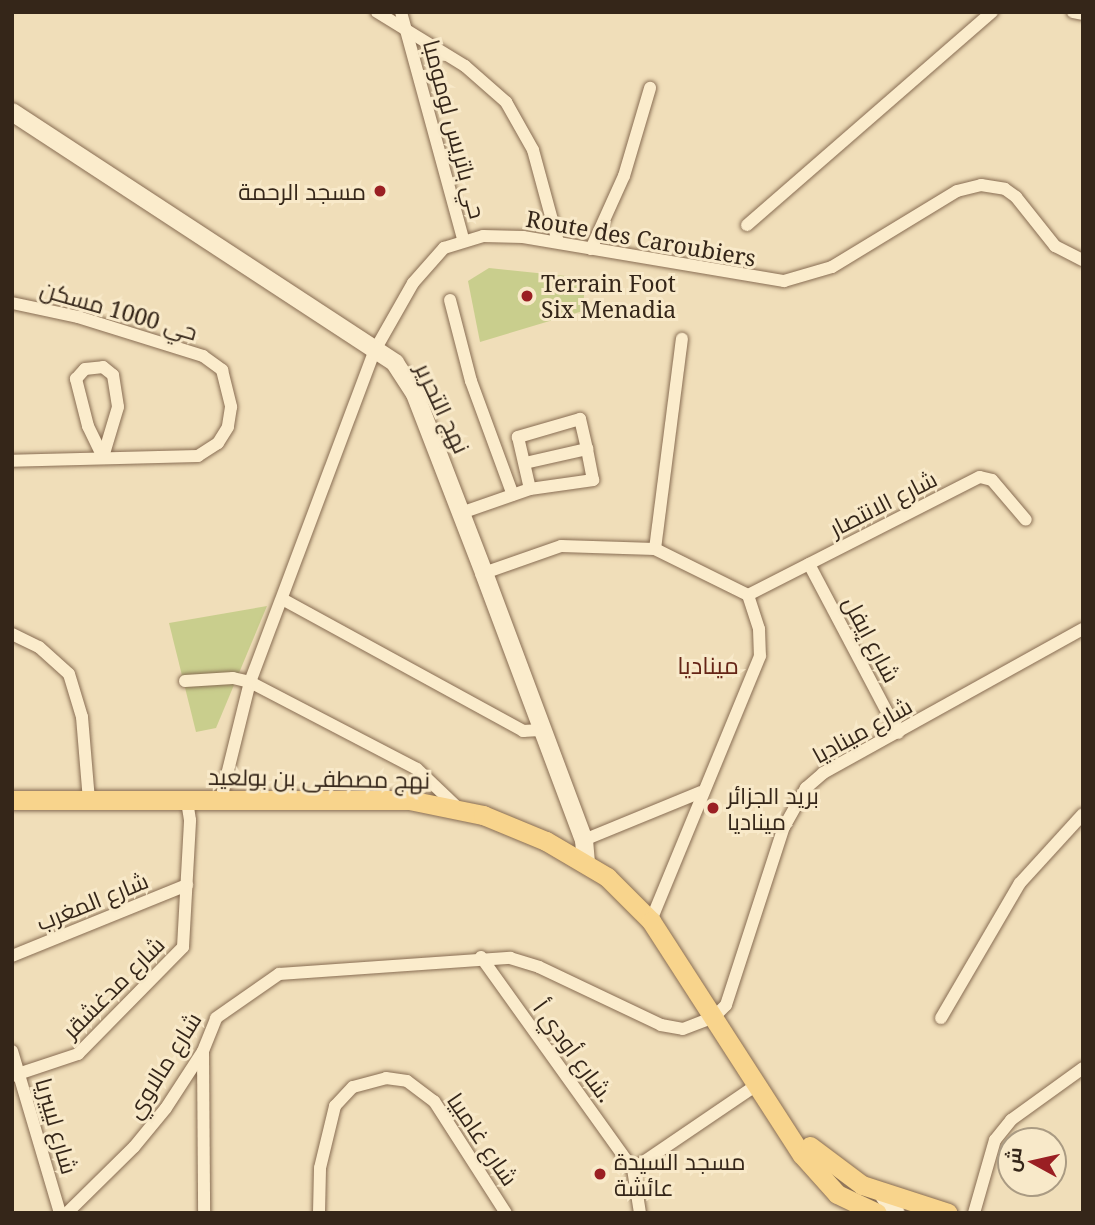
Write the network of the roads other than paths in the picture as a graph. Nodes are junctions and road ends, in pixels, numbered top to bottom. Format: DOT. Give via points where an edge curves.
graph roads {
  1 [pos="377,12"];
  2 [pos="401,12"];
  3 [pos="992,12"];
  4 [pos="1073,12"];
  5 [pos="1083,14"];
  6 [pos="407,30"];
  7 [pos="650,88"];
  8 [pos="12,112"];
  9 [pos="747,225"];
  10 [pos="463,239"];
  11 [pos="558,242"];
  12 [pos="591,249"];
  13 [pos="1083,260"];
  14 [pos="450,300"];
  15 [pos="12,303"];
  16 [pos="682,338"];
  17 [pos="375,350"];
  18 [pos="587,449"];
  19 [pos="103,457"];
  20 [pos="12,461"];
  21 [pos="525,463"];
  22 [pos="530,489"];
  23 [pos="513,495"];
  24 [pos="461,513"];
  25 [pos="1026,520"];
  26 [pos="655,549"];
  27 [pos="809,564"];
  28 [pos="484,573"];
  29 [pos="748,595"];
  30 [pos="284,600"];
  31 [pos="1083,629"];
  32 [pos="12,634"];
  33 [pos="185,681"];
  34 [pos="250,682"];
  35 [pos="540,730"];
  36 [pos="898,733"];
  37 [pos="701,792"];
  38 [pos="221,799"];
  39 [pos="12,800"];
  40 [pos="89,801"];
  41 [pos="187,801"];
  42 [pos="457,807"];
  43 [pos="1083,814"];
  44 [pos="584,840"];
  45 [pos="586,863"];
  46 [pos="187,886"];
  47 [pos="651,921"];
  48 [pos="12,956"];
  49 [pos="481,957"];
  50 [pos="714,1017"];
  51 [pos="941,1018"];
  52 [pos="12,1051"];
  53 [pos="203,1051"];
  54 [pos="1083,1068"];
  55 [pos="16,1075"];
  56 [pos="758,1084"];
  57 [pos="780,1115"];
  58 [pos="633,1169"];
  59 [pos="880,1203"];
  60 [pos="851,1208"];
  61 [pos="60,1213"];
  62 [pos="67,1213"];
  63 [pos="204,1213"];
  64 [pos="319,1213"];
  65 [pos="506,1213"];
  66 [pos="640,1213"];
  67 [pos="896,1213"];
  68 [pos="947,1213"];
  69 [pos="974,1213"];
  1 -- 6 [label="street, حي باتريس لومومبا"];
  2 -- 6 [label="street, حي باتريس لومومبا"];
  3 -- 9 [label="street"];
  4 -- 5 [label="street"];
  6 -- 10 [label="street, حي باتريس لومومبا"];
  6 -- 11 [label="street, حي باتريس لومومبا" via="465,66 506,102 533,150"];
  7 -- 12 [label="street" via="624,176"];
  8 -- 17 [label="street, نهج التحرير"];
  10 -- 11 [label="street, Route des Caroubiers" via="523,237"];
  10 -- 17 [label="street" via="429,262"];
  11 -- 12 [label="street, Route des Caroubiers"];
  12 -- 13 [label="street, Route des Caroubiers" via="754,279 795,279 832,267 957,191 981,185 1005,189 1016,197 1055,246"];
  14 -- 23 [label="street" via="471,381"];
  15 -- 19 [label="street, حي 1000 مسكن" via="178,347 203,356 222,370 231,407 228,427 218,443 198,456 176,460"];
  16 -- 26 [label="street"];
  17 -- 24 [label="street, نهج التحرير" via="395,363 415,394"];
  17 -- 30 [label="street"];
  18 -- 21 [label="street"];
  18 -- 21 [label="street" via="580,419 518,437"];
  18 -- 22 [label="street" via="593,480"];
  19 -- 19 [label="street" via="118,407 113,375 103,367 85,369 76,379 88,426"];
  19 -- 20 [label="street, حي 1000 مسكن"];
  21 -- 22 [label="street"];
  22 -- 23 [label="street"];
  23 -- 24 [label="street"];
  24 -- 28 [label="street, نهج التحرير"];
  25 -- 27 [label="street, شارع الانتصار" via="992,480 980,477"];
  26 -- 28 [label="street" via="561,547"];
  26 -- 29 [label="street"];
  27 -- 29 [label="street, شارع الانتصار"];
  27 -- 36 [label="street, شارع إيفل"];
  28 -- 35 [label="street, نهج التحرير"];
  29 -- 37 [label="street" via="759,629 760,656"];
  30 -- 34 [label="street"];
  30 -- 35 [label="street" via="523,731"];
  31 -- 36 [label="street, شارع ميناديا"];
  32 -- 40 [label="street" via="39,647 69,674 82,718"];
  33 -- 34 [label="street" via="233,678"];
  34 -- 38 [label="street"];
  34 -- 42 [label="street" via="417,769"];
  35 -- 44 [label="street, نهج التحرير"];
  36 -- 50 [label="street, شارع ميناديا" via="823,773 793,806 726,1005"];
  37 -- 44 [label="street"];
  37 -- 47 [label="street"];
  38 -- 41 [label="main road, نهج مصطفى بن بولعيد"];
  38 -- 42 [label="main road, نهج مصطفى بن بولعيد" via="409,800"];
  39 -- 40 [label="main road, نهج مصطفى بن بولعيد"];
  40 -- 41 [label="main road, نهج مصطفى بن بولعيد"];
  41 -- 46 [label="street, شارع مدغشقر"];
  42 -- 45 [label="main road, نهج مصطفى بن بولعيد" via="508,824"];
  43 -- 51 [label="street" via="1020,883"];
  44 -- 45 [label="street, نهج التحرير"];
  45 -- 47 [label="main road, نهج مصطفى بن بولعيد" via="626,894"];
  46 -- 48 [label="street, شارع المغرب"];
  46 -- 55 [label="street, شارع مدغشقر" via="183,947 78,1054"];
  47 -- 50 [label="main road, نهج مصطفى بن بولعيد"];
  49 -- 50 [label="street, شارع مالاوي" via="510,958 539,967 661,1025 683,1029"];
  49 -- 53 [label="street, شارع مالاوي" via="279,974 216,1018"];
  49 -- 58 [label="street, شارع أودي أ."];
  50 -- 56 [label="main road, نهج مصطفى بن بولعيد"];
  52 -- 55 [label="street, شارع ليبيريا"];
  53 -- 62 [label="street, شارع مالاوي" via="134,1147"];
  53 -- 63 [label="street"];
  54 -- 69 [label="street" via="1011,1120 995,1140"];
  55 -- 61 [label="street, شارع ليبيريا"];
  56 -- 57 [label="main road, نهج مصطفى بن بولعيد"];
  56 -- 58 [label="street"];
  57 -- 59 [label="main road, نهج مصطفى بن بولعيد" via="826,1162"];
  57 -- 60 [label="main road, نهج مصطفى بن بولعيد" via="802,1155"];
  58 -- 66 [label="street"];
  59 -- 60 [label="main road, نهج مصطفى بن بولعيد"];
  59 -- 67 [label="street"];
  59 -- 68 [label="main road, نهج مصطفى بن بولعيد"];
  64 -- 65 [label="street, شارع غامبيا" via="320,1168 335,1106 353,1087 386,1078 407,1081 434,1101"];
}
